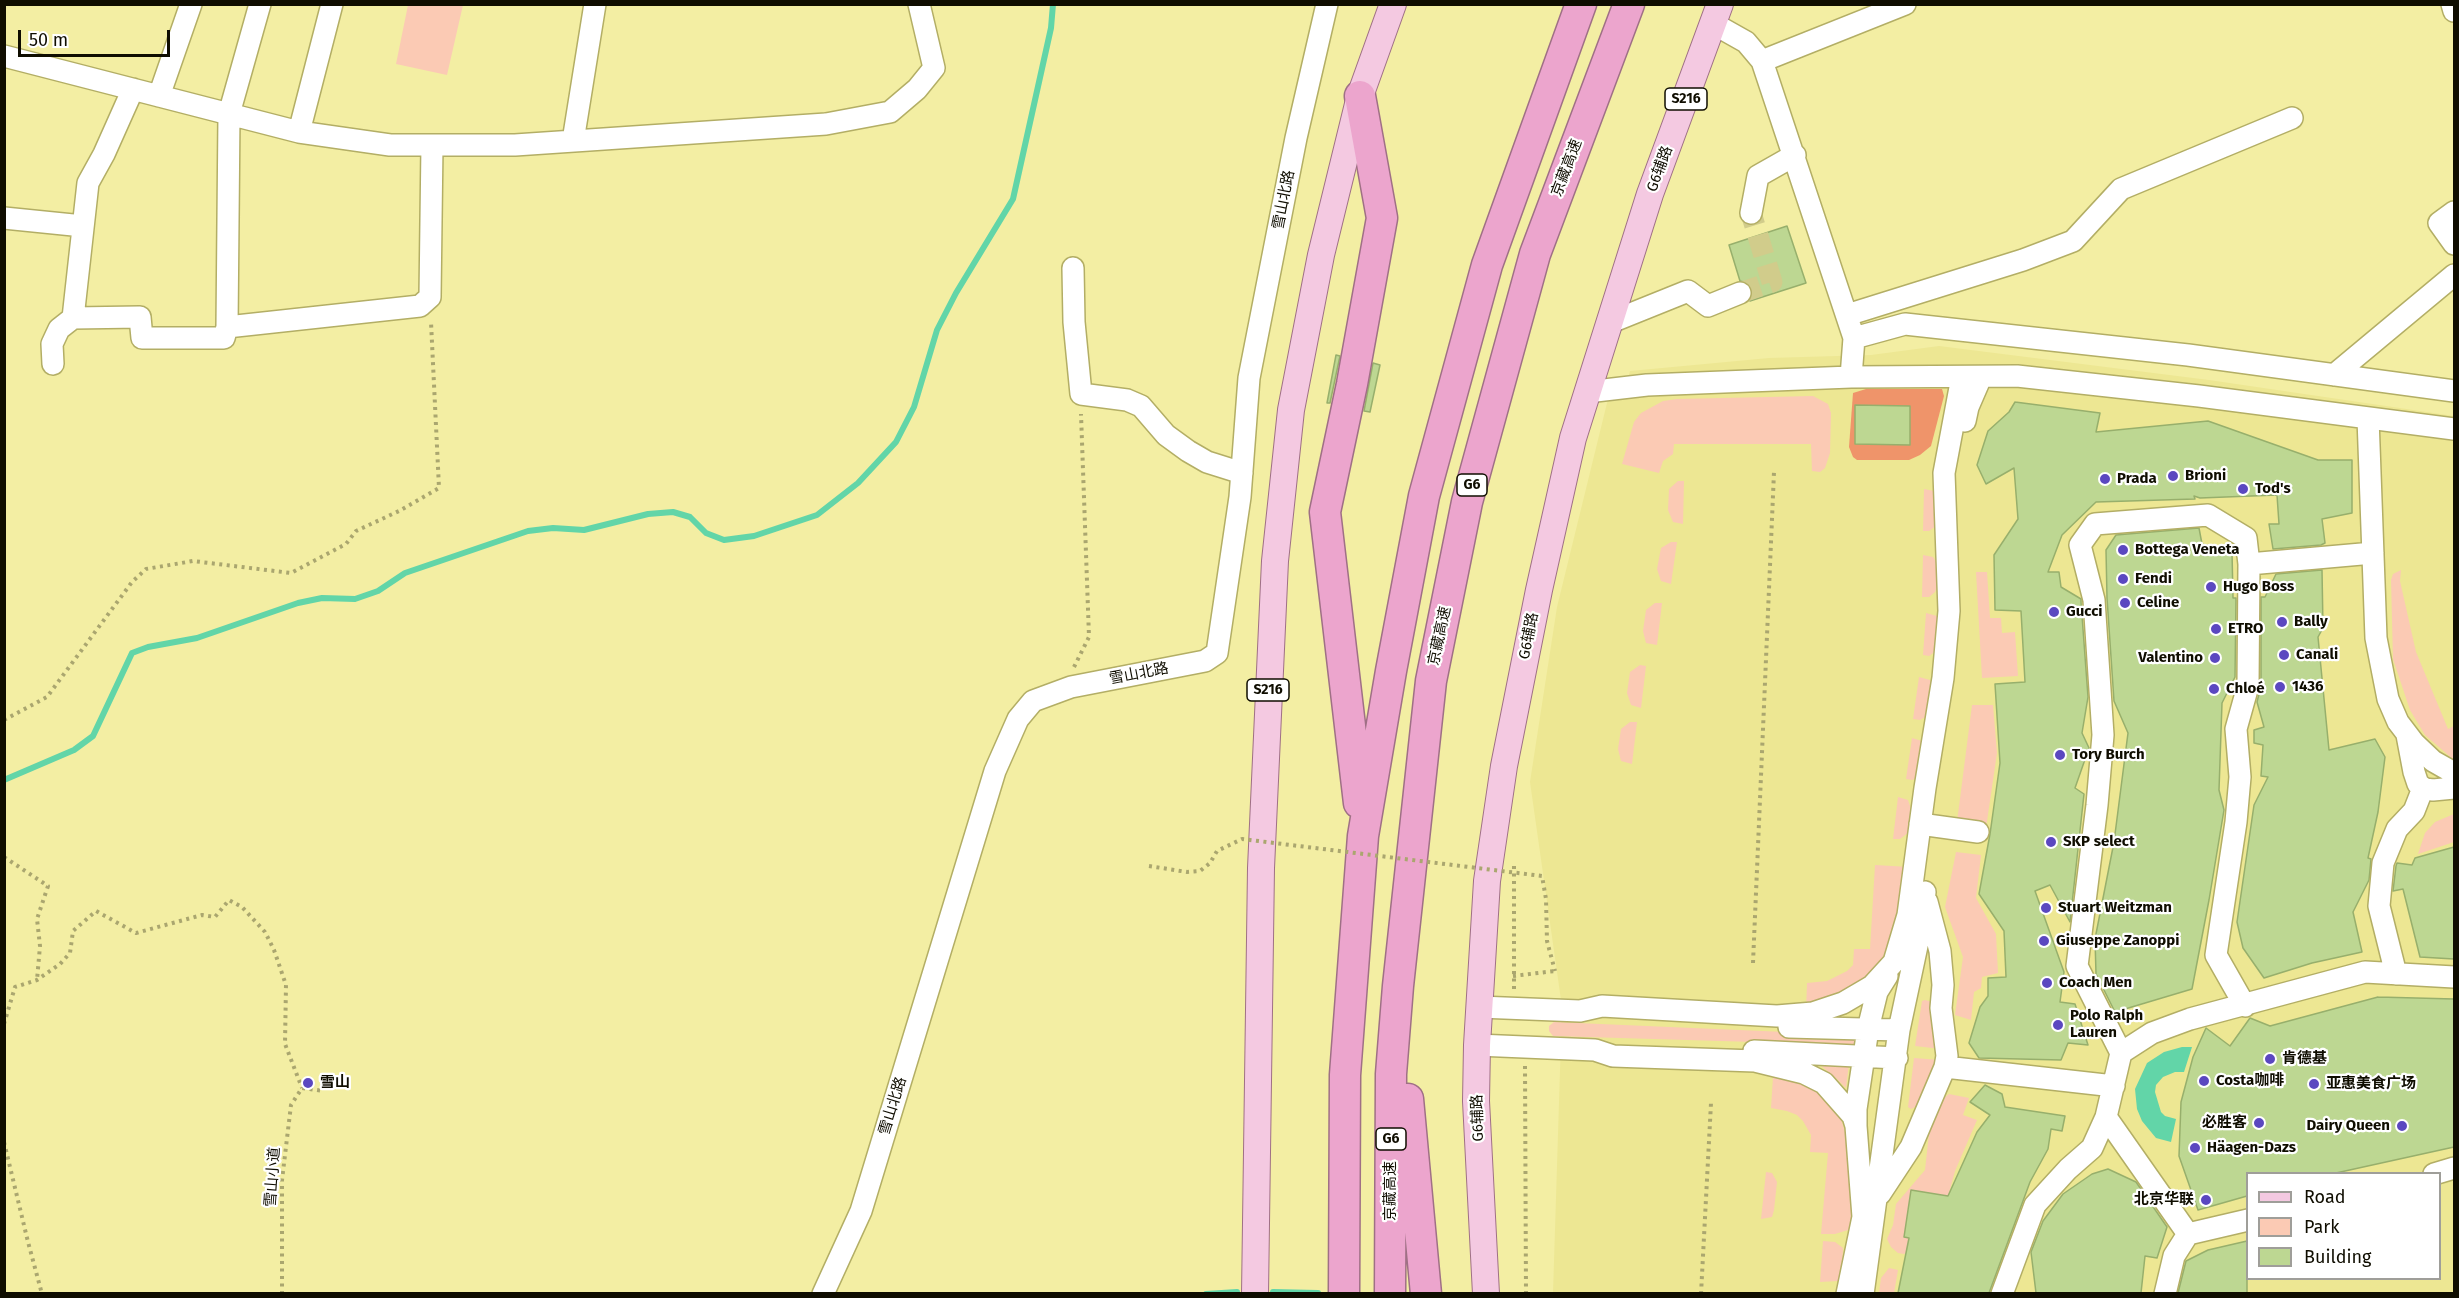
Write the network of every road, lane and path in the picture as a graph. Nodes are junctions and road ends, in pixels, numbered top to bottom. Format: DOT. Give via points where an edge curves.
graph roads {
  1 [pos="191,4"];
  2 [pos="260,4"];
  3 [pos="332,4"];
  4 [pos="595,4"];
  5 [pos="919,4"];
  6 [pos="1327,4"];
  7 [pos="1393,4"];
  8 [pos="1581,4"];
  9 [pos="1629,4"];
  10 [pos="1905,4"];
  11 [pos="2452,4"];
  12 [pos="2454,11"];
  13 [pos="1717,14"];
  14 [pos="4,56"];
  15 [pos="1762,61"];
  16 [pos="133,89"];
  17 [pos="159,96"];
  18 [pos="1360,96"];
  19 [pos="229,114"];
  20 [pos="2292,118"];
  21 [pos="299,132"];
  22 [pos="573,141"];
  23 [pos="432,145"];
  24 [pos="1795,154"];
  25 [pos="2454,212"];
  26 [pos="1751,213"];
  27 [pos="4,218"];
  28 [pos="83,226"];
  29 [pos="2454,244"];
  30 [pos="1073,268"];
  31 [pos="2454,274"];
  32 [pos="1740,293"];
  33 [pos="430,297"];
  34 [pos="1846,315"];
  35 [pos="73,318"];
  36 [pos="1611,322"];
  37 [pos="227,327"];
  38 [pos="1854,339"];
  39 [pos="53,363"];
  40 [pos="2334,375"];
  41 [pos="1851,376"];
  42 [pos="1972,377"];
  43 [pos="2449,385"];
  44 [pos="1587,392"];
  45 [pos="1081,394"];
  46 [pos="2367,418"];
  47 [pos="2454,429"];
  48 [pos="1774,472"];
  49 [pos="1242,473"];
  50 [pos="2373,553"];
  51 [pos="2249,564"];
  52 [pos="1068,688"];
  53 [pos="4,720"];
  54 [pos="2407,734"];
  55 [pos="2454,773"];
  56 [pos="2423,788"];
  57 [pos="2454,788"];
  58 [pos="1927,825"];
  59 [pos="1977,832"];
  60 [pos="1363,836"];
  61 [pos="4,857"];
  62 [pos="1514,859"];
  63 [pos="1149,866"];
  64 [pos="1924,895"];
  65 [pos="1894,962"];
  66 [pos="1752,963"];
  67 [pos="2396,974"];
  68 [pos="1513,976"];
  69 [pos="2454,977"];
  70 [pos="37,980"];
  71 [pos="1398,986"];
  72 [pos="2245,1006"];
  73 [pos="1479,1007"];
  74 [pos="1518,1008"];
  75 [pos="1580,1011"];
  76 [pos="4,1024"];
  77 [pos="1868,1029"];
  78 [pos="1899,1030"];
  79 [pos="1477,1045"];
  80 [pos="1525,1047"];
  81 [pos="1595,1050"];
  82 [pos="2121,1053"];
  83 [pos="1864,1055"];
  84 [pos="1897,1058"];
  85 [pos="1945,1067"];
  86 [pos="2114,1086"];
  87 [pos="302,1088"];
  88 [pos="324,1091"];
  89 [pos="1711,1103"];
  90 [pos="2106,1117"];
  91 [pos="1856,1126"];
  92 [pos="4,1142"];
  93 [pos="2454,1168"];
  94 [pos="2438,1172"];
  95 [pos="1876,1200"];
  96 [pos="2246,1220"];
  97 [pos="2188,1234"];
  98 [pos="42,1293"];
  99 [pos="282,1293"];
  100 [pos="823,1293"];
  101 [pos="1255,1293"];
  102 [pos="1344,1293"];
  103 [pos="1390,1293"];
  104 [pos="1426,1293"];
  105 [pos="1486,1293"];
  106 [pos="1526,1293"];
  107 [pos="1701,1293"];
  108 [pos="1847,1293"];
  109 [pos="1863,1293"];
  110 [pos="2002,1293"];
  111 [pos="2166,1293"];
  1 -- 17 [label="street"];
  2 -- 19 [label="street"];
  3 -- 21 [label="street"];
  4 -- 22 [label="street"];
  5 -- 22 [label="street" via="934,68 890,112 826,124"];
  6 -- 49 [label="street, 雪山北路" via="1249,378"];
  7 -- 18 [label="main road, S216"];
  8 -- 60 [label="highway" via="1487,265 1424,496"];
  9 -- 71 [label="highway, 京藏高速 / G6" via="1534,254 1467,502 1431,681"];
  10 -- 15 [label="street"];
  11 -- 12 [label="street"];
  13 -- 15 [label="street"];
  13 -- 36 [label="main road, G6辅路 / S216" via="1650,194"];
  14 -- 16 [label="street"];
  15 -- 24 [label="street"];
  16 -- 17 [label="street"];
  16 -- 28 [label="street" via="88,183"];
  17 -- 19 [label="street"];
  18 -- 60 [label="highway" via="1382,218 1325,512"];
  18 -- 101 [label="main road, S216" via="1321,255 1291,410 1275,561 1261,868"];
  19 -- 21 [label="street"];
  19 -- 37 [label="street"];
  20 -- 34 [label="street" via="2121,189 2073,241 2023,261"];
  21 -- 23 [label="street" via="390,145"];
  22 -- 23 [label="street" via="515,146"];
  23 -- 33 [label="street"];
  24 -- 26 [label="street" via="1758,176"];
  24 -- 34 [label="street"];
  25 -- 29 [label="street" via="2439,223"];
  27 -- 28 [label="street"];
  28 -- 35 [label="street"];
  30 -- 45 [label="street"];
  31 -- 40 [label="street"];
  32 -- 36 [label="street" via="1708,306 1688,291"];
  33 -- 37 [label="street" via="420,306"];
  33 -- 53 [label="path" via="439,488 356,531 346,544 291,573 193,561 146,569 132,582 47,697"];
  34 -- 38 [label="street"];
  35 -- 37 [label="street" via="140,317 142,338 224,338"];
  35 -- 39 [label="street" via="59,329 52,344"];
  36 -- 44 [label="main road, G6辅路 / S216"];
  38 -- 40 [label="street" via="1905,324"];
  38 -- 41 [label="street"];
  40 -- 43 [label="street"];
  41 -- 42 [label="street"];
  41 -- 44 [label="street"];
  42 -- 46 [label="street" via="2017,376"];
  42 -- 58 [label="street" via="1956,460 1954,502 1960,644"];
  44 -- 73 [label="main road, G6辅路 / S216" via="1572,438 1504,766 1487,881"];
  45 -- 49 [label="street" via="1127,400 1141,406 1166,435 1188,451 1207,462"];
  45 -- 52 [label="path" via="1089,637"];
  46 -- 47 [label="street"];
  46 -- 50 [label="street"];
  48 -- 66 [label="path"];
  49 -- 52 [label="street, 雪山北路" via="1217,653 1205,661"];
  50 -- 51 [label="street"];
  50 -- 54 [label="street" via="2381,670 2388,699"];
  51 -- 72 [label="street" via="2248,686 2236,729 2240,777 2216,955"];
  51 -- 82 [label="street" via="2246,538 2208,514 2095,524 2080,545 2094,600 2103,735 2077,966"];
  52 -- 100 [label="street, 雪山北路" via="1032,701 1018,719 995,771 861,1210"];
  54 -- 55 [label="street" via="2433,761"];
  54 -- 56 [label="street" via="2415,778"];
  56 -- 57 [label="street"];
  56 -- 67 [label="street" via="2414,812 2397,829 2383,863 2379,906"];
  58 -- 59 [label="street"];
  58 -- 64 [label="street" via="1929,855"];
  58 -- 65 [label="street"];
  60 -- 102 [label="highway" via="1346,1075"];
  61 -- 70 [label="path" via="48,886 37,919"];
  62 -- 68 [label="path"];
  63 -- 68 [label="path, bridge" via="1187,873 1200,871 1217,851 1242,839 1542,876 1547,941 1555,971"];
  64 -- 78 [label="street"];
  64 -- 85 [label="street" via="1941,959"];
  65 -- 75 [label="street" via="1872,986 1843,1003 1813,1013 1777,1016 1602,1006"];
  65 -- 77 [label="street" via="1877,992"];
  67 -- 69 [label="street"];
  67 -- 72 [label="street" via="2365,972"];
  68 -- 74 [label="path"];
  70 -- 76 [label="path" via="15,987"];
  70 -- 87 [label="path" via="70,953 73,931 96,911 136,933 202,915 215,917 229,900 242,907 274,950 286,985 285,1044"];
  71 -- 103 [label="highway, 京藏高速 / G6" via="1391,1074"];
  71 -- 104 [label="highway"];
  72 -- 82 [label="street" via="2152,1033"];
  73 -- 74 [label="street"];
  73 -- 79 [label="main road, G6辅路 / S216"];
  74 -- 75 [label="street"];
  75 -- 77 [label="street" via="1601,1020"];
  77 -- 78 [label="street"];
  77 -- 83 [label="street"];
  78 -- 84 [label="street"];
  79 -- 80 [label="street"];
  79 -- 105 [label="main road, G6辅路 / S216" via="1476,1101"];
  80 -- 81 [label="street"];
  80 -- 106 [label="path"];
  81 -- 83 [label="street" via="1610,1044"];
  81 -- 91 [label="street" via="1613,1056 1755,1061 1804,1073 1830,1088 1853,1116"];
  82 -- 86 [label="street"];
  83 -- 84 [label="street"];
  83 -- 91 [label="street"];
  84 -- 95 [label="street"];
  85 -- 86 [label="street"];
  85 -- 95 [label="street" via="1911,1147"];
  86 -- 90 [label="street"];
  87 -- 88 [label="path"];
  87 -- 99 [label="path, 雪山小道" via="291,1105 282,1180"];
  89 -- 107 [label="path"];
  90 -- 97 [label="street"];
  90 -- 110 [label="street" via="2092,1148 2035,1205"];
  91 -- 108 [label="street" via="1863,1217"];
  92 -- 98 [label="path"];
  93 -- 94 [label="street"];
  95 -- 109 [label="street"];
  96 -- 97 [label="street"];
  97 -- 111 [label="street" via="2174,1256"];
}
